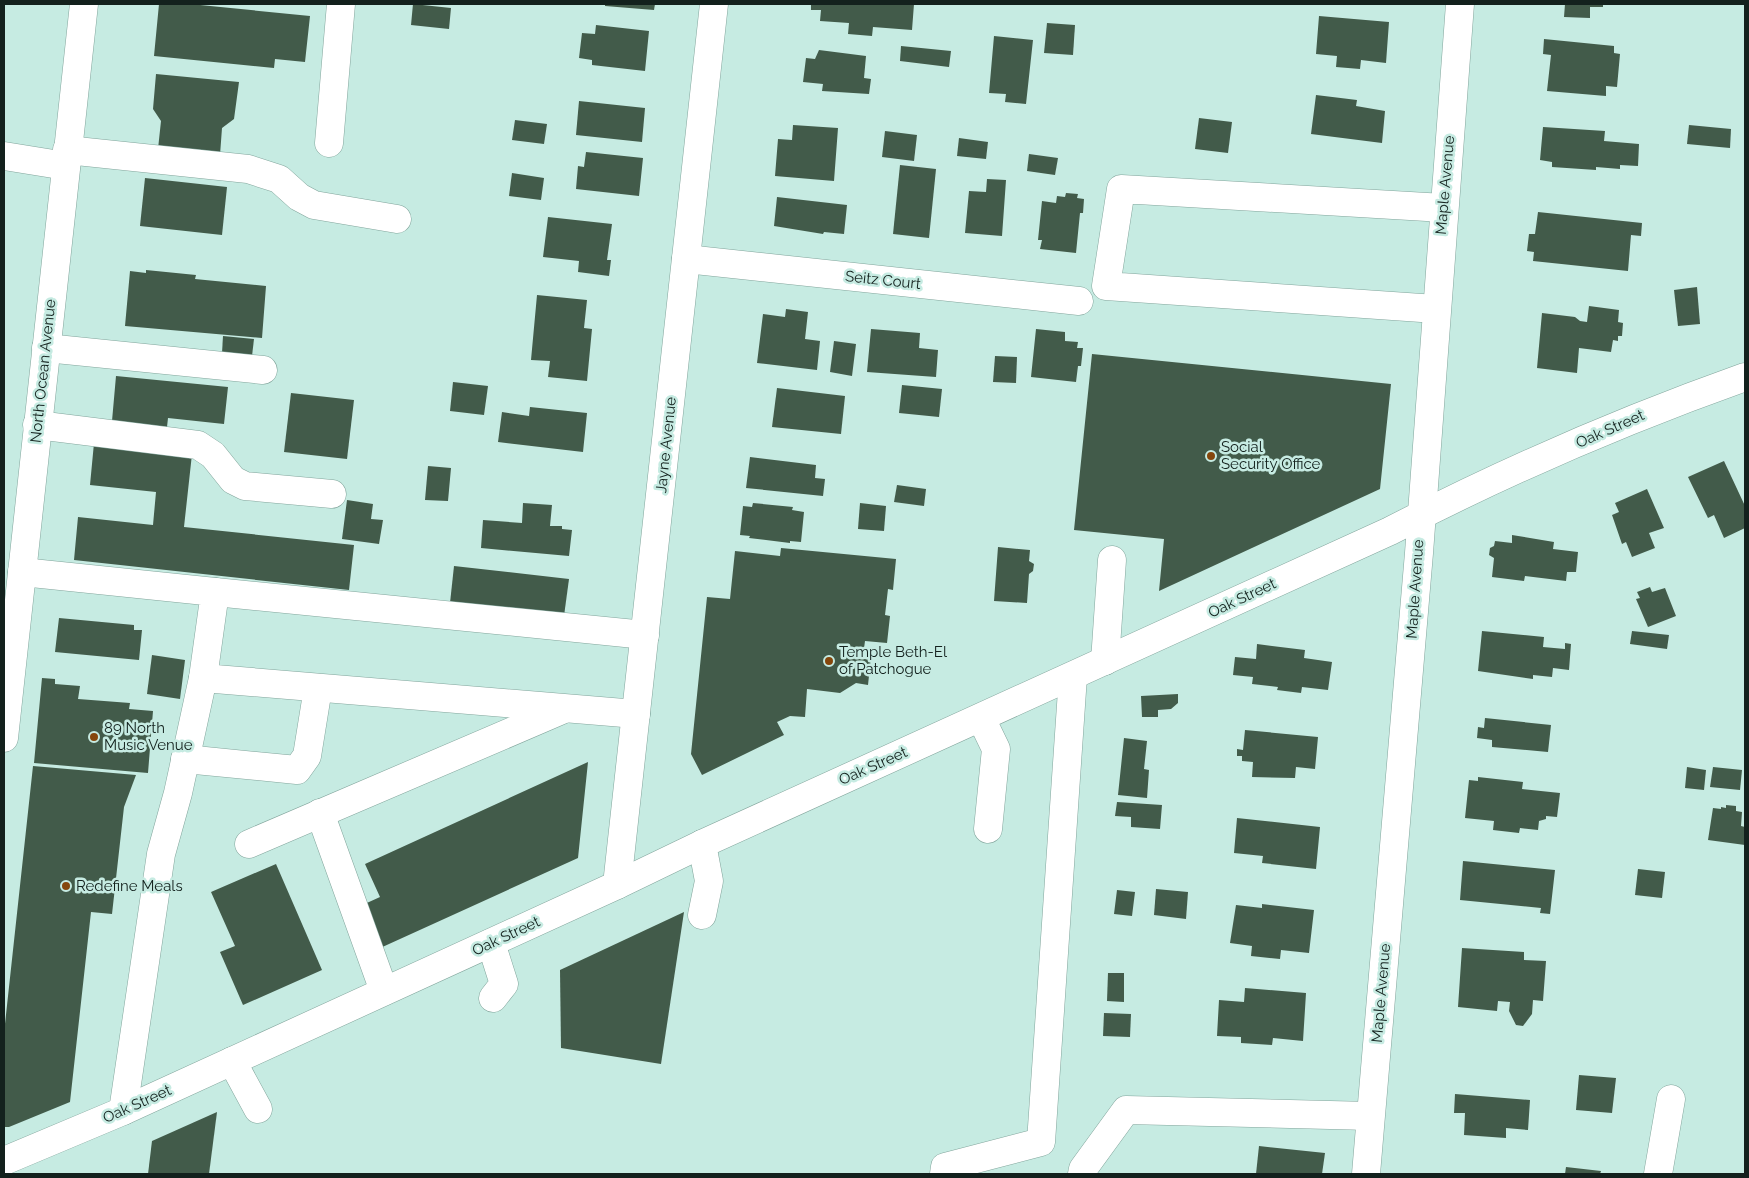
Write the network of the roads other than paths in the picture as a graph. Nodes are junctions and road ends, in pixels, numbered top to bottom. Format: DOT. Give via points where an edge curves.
graph roads {
  1 [pos="84,4"];
  2 [pos="341,4"];
  3 [pos="714,4"];
  4 [pos="1460,4"];
  5 [pos="329,143"];
  6 [pos="4,156"];
  7 [pos="67,158"];
  8 [pos="1444,208"];
  9 [pos="396,219"];
  10 [pos="686,259"];
  11 [pos="1079,301"];
  12 [pos="1436,309"];
  13 [pos="46,348"];
  14 [pos="263,370"];
  15 [pos="1745,378"];
  16 [pos="37,425"];
  17 [pos="332,494"];
  18 [pos="1421,515"];
  19 [pos="1112,560"];
  20 [pos="15,584"];
  21 [pos="214,592"];
  22 [pos="644,635"];
  23 [pos="1105,661"];
  24 [pos="8,663"];
  25 [pos="1073,676"];
  26 [pos="203,678"];
  27 [pos="318,688"];
  28 [pos="6,705"];
  29 [pos="565,708"];
  30 [pos="636,714"];
  31 [pos="981,718"];
  32 [pos="4,738"];
  33 [pos="186,759"];
  34 [pos="320,813"];
  35 [pos="988,829"];
  36 [pos="249,844"];
  37 [pos="702,844"];
  38 [pos="617,885"];
  39 [pos="702,916"];
  40 [pos="491,943"];
  41 [pos="384,991"];
  42 [pos="493,998"];
  43 [pos="232,1061"];
  44 [pos="1671,1099"];
  45 [pos="258,1109"];
  46 [pos="123,1111"];
  47 [pos="1370,1116"];
  48 [pos="4,1160"];
  49 [pos="1008,1162"];
  50 [pos="944,1174"];
  51 [pos="1082,1174"];
  52 [pos="1366,1174"];
  53 [pos="1658,1174"];
  1 -- 7 [label="street, North Ocean Avenue"];
  2 -- 5 [label="street"];
  3 -- 10 [label="street, Jayne Avenue"];
  4 -- 8 [label="street, Maple Avenue"];
  6 -- 7 [label="street"];
  7 -- 9 [label="street" via="248,169 279,178 299,197 314,205"];
  7 -- 13 [label="street, North Ocean Avenue"];
  8 -- 12 [label="street, Maple Avenue"];
  8 -- 12 [label="street" via="1121,189 1106,286"];
  10 -- 11 [label="street, Seitz Court"];
  10 -- 22 [label="street, Jayne Avenue"];
  12 -- 18 [label="street, Maple Avenue"];
  13 -- 14 [label="street"];
  13 -- 16 [label="street, North Ocean Avenue"];
  15 -- 18 [label="street, Oak Street" via="1648,413"];
  16 -- 17 [label="street" via="198,445 213,455 233,480 245,486"];
  16 -- 20 [label="street, North Ocean Avenue"];
  18 -- 23 [label="street, Oak Street"];
  18 -- 47 [label="street, Maple Avenue"];
  19 -- 23 [label="street"];
  20 -- 21 [label="street"];
  20 -- 24 [label="street, North Ocean Avenue"];
  21 -- 22 [label="street"];
  21 -- 26 [label="street"];
  22 -- 30 [label="street, Jayne Avenue"];
  23 -- 25 [label="street, Oak Street"];
  24 -- 28 [label="street, North Ocean Avenue"];
  25 -- 31 [label="street, Oak Street"];
  25 -- 49 [label="street" via="1041,1142"];
  26 -- 27 [label="street"];
  26 -- 33 [label="street"];
  27 -- 29 [label="street"];
  27 -- 33 [label="street" via="307,756 297,770"];
  28 -- 32 [label="street, North Ocean Avenue"];
  29 -- 30 [label="street"];
  29 -- 34 [label="street"];
  30 -- 38 [label="street, Jayne Avenue"];
  31 -- 35 [label="street" via="996,748"];
  31 -- 37 [label="street, Oak Street"];
  33 -- 46 [label="street" via="161,854"];
  34 -- 36 [label="street"];
  34 -- 41 [label="street"];
  37 -- 38 [label="street, Oak Street"];
  37 -- 39 [label="street" via="709,881"];
  38 -- 40 [label="street, Oak Street"];
  40 -- 41 [label="street, Oak Street"];
  40 -- 42 [label="street" via="504,984"];
  41 -- 43 [label="street, Oak Street"];
  43 -- 45 [label="street"];
  43 -- 46 [label="street, Oak Street"];
  44 -- 53 [label="street"];
  46 -- 48 [label="street, Oak Street"];
  47 -- 51 [label="street" via="1126,1110"];
  47 -- 52 [label="street, Maple Avenue"];
  49 -- 50 [label="street" via="945,1167"];
}
